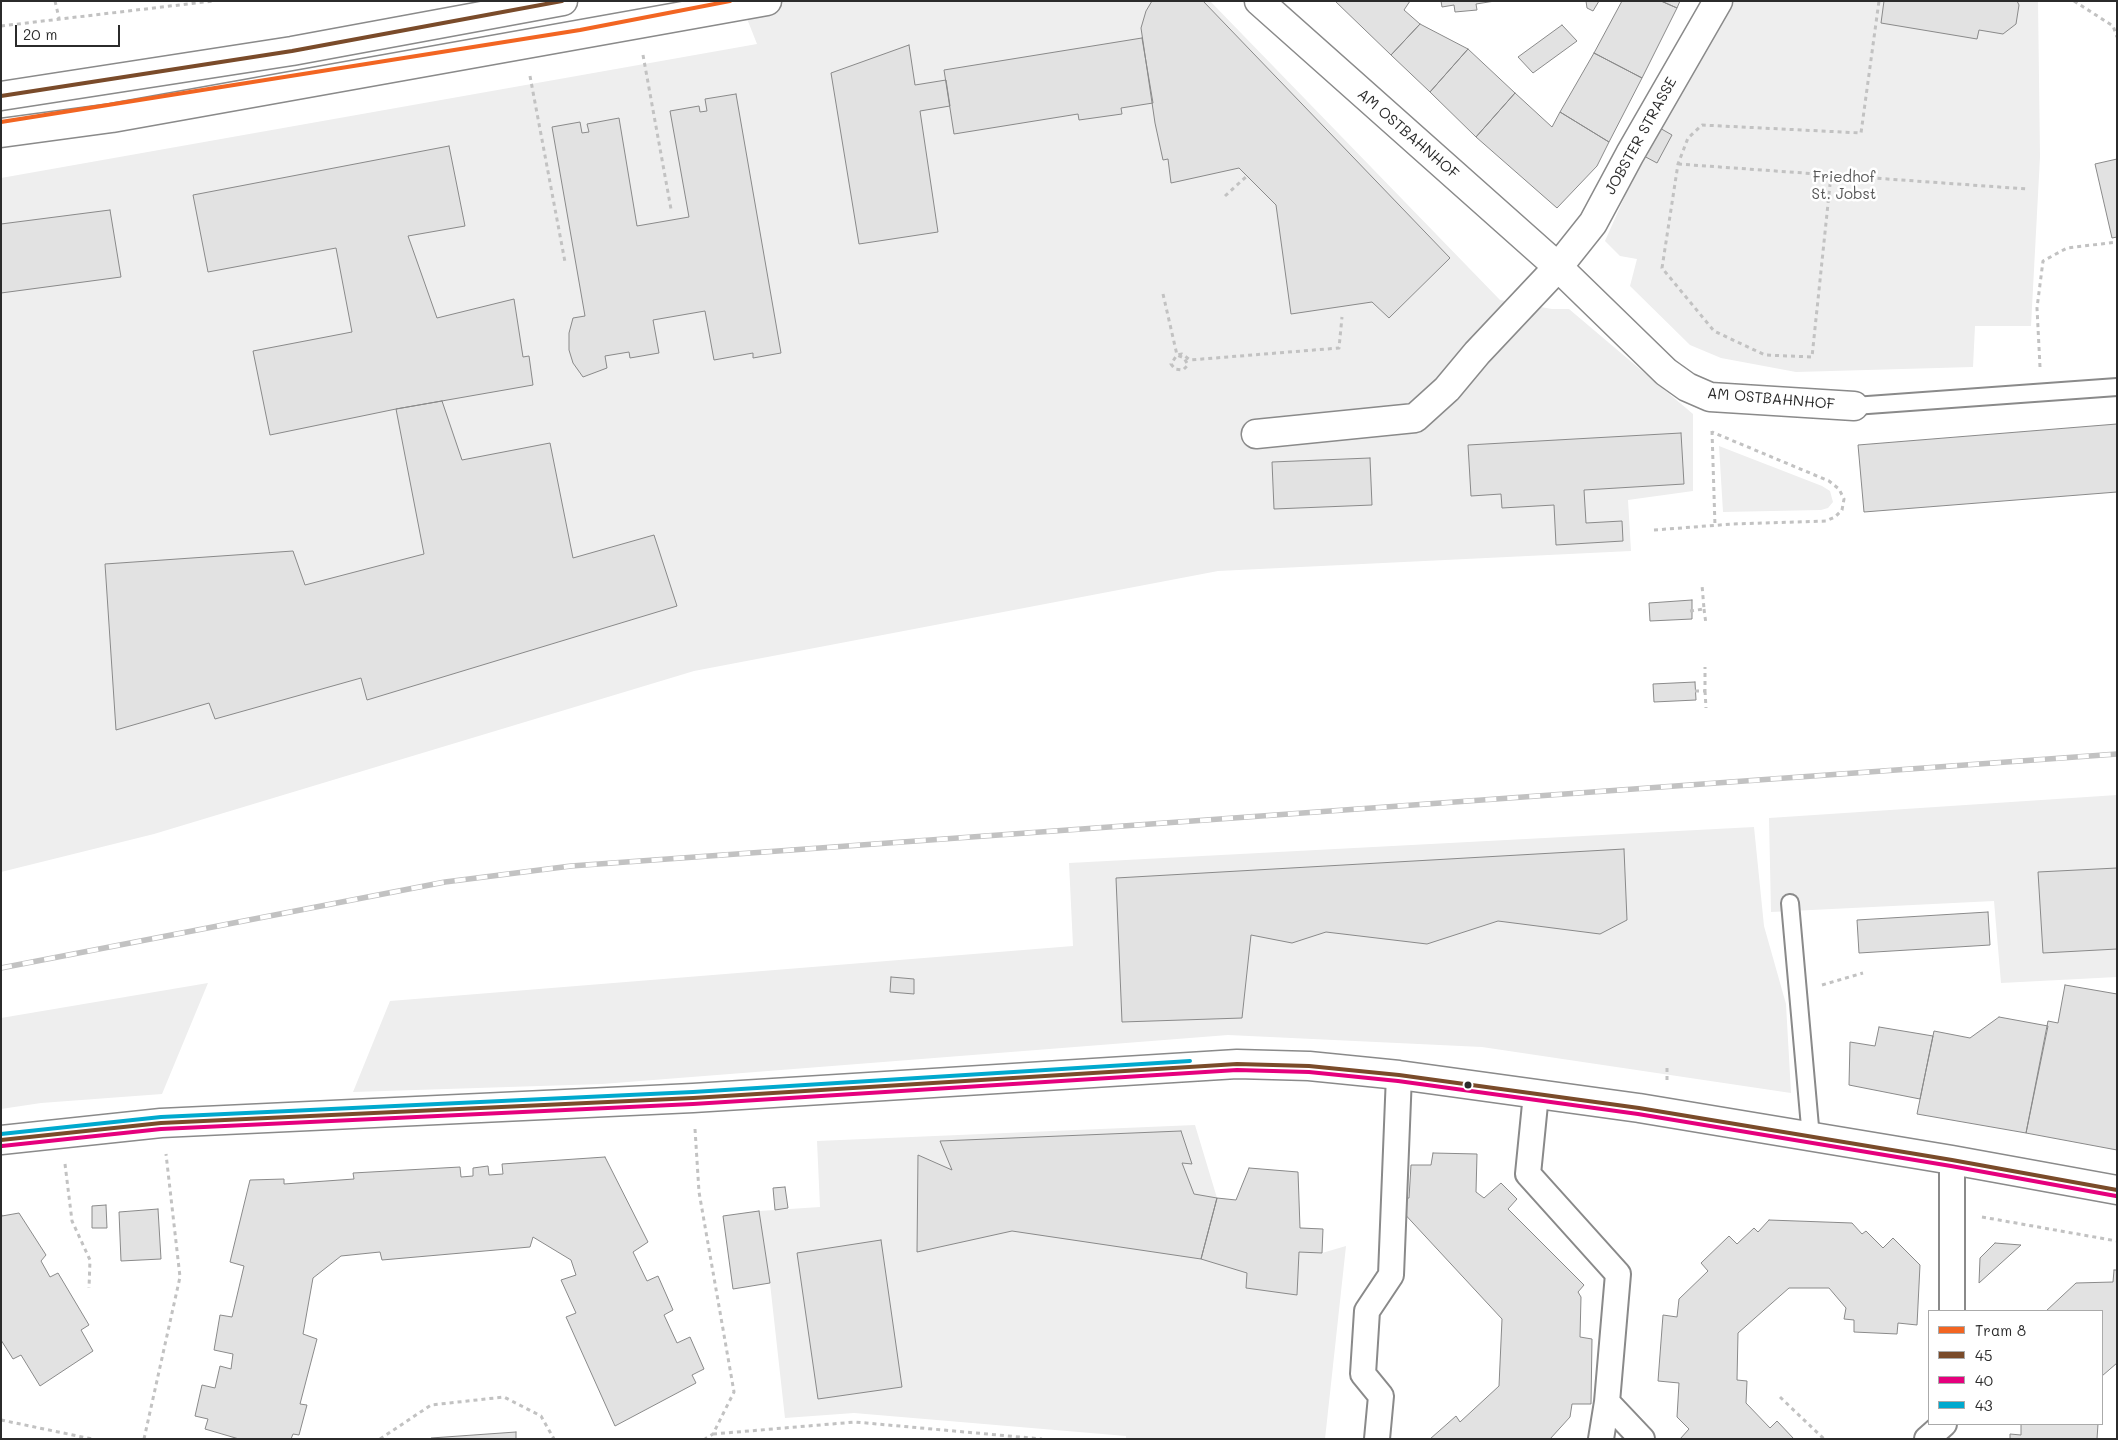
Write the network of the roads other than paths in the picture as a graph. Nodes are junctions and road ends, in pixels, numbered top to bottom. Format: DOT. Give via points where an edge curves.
graph roads {
  1 [pos="563,1"];
  2 [pos="766,1"];
  3 [pos="1259,1"];
  4 [pos="1718,1"];
  5 [pos="1,96"];
  6 [pos="1,132"];
  7 [pos="1558,267"];
  8 [pos="2117,387"];
  9 [pos="1854,406"];
  10 [pos="1256,434"];
  11 [pos="1790,903"];
  12 [pos="1399,1075"];
  13 [pos="1536,1094"];
  14 [pos="1811,1138"];
  15 [pos="1,1140"];
  16 [pos="1952,1160"];
  17 [pos="2117,1190"];
  18 [pos="1952,1310"];
  19 [pos="1607,1402"];
  20 [pos="1943,1425"];
  21 [pos="1952,1425"];
  22 [pos="1376,1439"];
  23 [pos="1600,1439"];
  24 [pos="1642,1439"];
  25 [pos="1927,1439"];
  26 [pos="1953,1439"];
  1 -- 5 [label="street" via="292,51"];
  2 -- 6 [label="street" via="112,118"];
  3 -- 7 [label="street, AM OSTBAHNHOF"];
  4 -- 7 [label="street, JOBSTER STRASSE" via="1593,223"];
  7 -- 9 [label="street, AM OSTBAHNHOF" via="1666,372 1687,387 1710,397"];
  7 -- 10 [label="street" via="1447,389 1415,418"];
  8 -- 9 [label="lane"];
  11 -- 14 [label="lane"];
  12 -- 13 [label="street"];
  12 -- 15 [label="street" via="1309,1066 1236,1064 693,1098 161,1123"];
  12 -- 22 [label="street" via="1391,1275 1367,1311 1363,1374 1381,1396"];
  13 -- 14 [label="street"];
  13 -- 19 [label="street" via="1528,1174 1618,1274"];
  14 -- 16 [label="street"];
  16 -- 17 [label="street"];
  16 -- 18 [label="street"];
  19 -- 23 [label="street"];
  19 -- 24 [label="street"];
  20 -- 25 [label="street"];
  21 -- 26 [label="street"];
}
